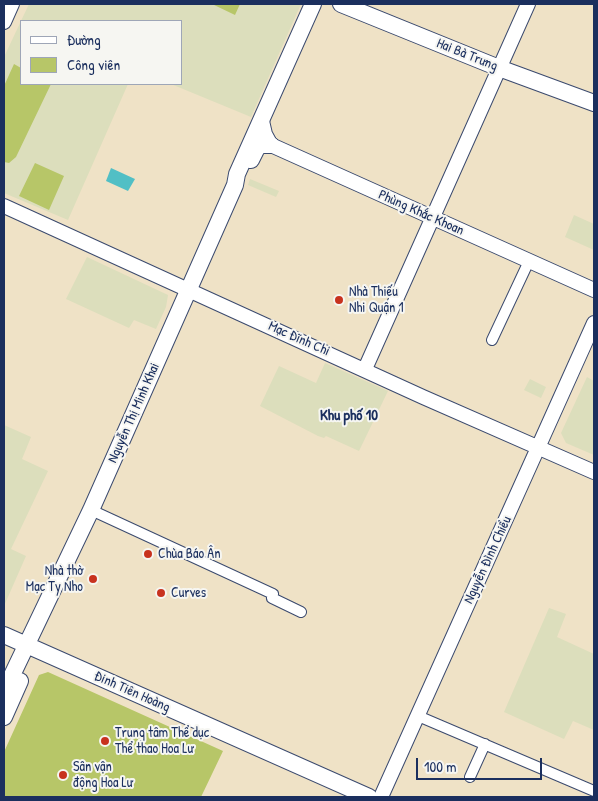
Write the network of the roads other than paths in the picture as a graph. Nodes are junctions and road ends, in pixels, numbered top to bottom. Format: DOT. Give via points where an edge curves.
graph roads {
  1 [pos="12,4"];
  2 [pos="313,4"];
  3 [pos="341,4"];
  4 [pos="528,4"];
  5 [pos="4,22"];
  6 [pos="499,68"];
  7 [pos="594,104"];
  8 [pos="262,122"];
  9 [pos="271,145"];
  10 [pos="238,179"];
  11 [pos="4,206"];
  12 [pos="432,218"];
  13 [pos="529,261"];
  14 [pos="190,289"];
  15 [pos="594,290"];
  16 [pos="594,323"];
  17 [pos="492,340"];
  18 [pos="365,369"];
  19 [pos="538,448"];
  20 [pos="594,472"];
  21 [pos="90,510"];
  22 [pos="301,612"];
  23 [pos="4,629"];
  24 [pos="4,635"];
  25 [pos="28,643"];
  26 [pos="4,692"];
  27 [pos="418,716"];
  28 [pos="4,717"];
  29 [pos="485,744"];
  30 [pos="470,777"];
  31 [pos="594,791"];
  32 [pos="369,797"];
  33 [pos="381,797"];
  1 -- 5 [label="street"];
  2 -- 8 [label="main road, Nguyễn Thị Minh Khai"];
  3 -- 6 [label="main road, Hai Bà Trưng"];
  4 -- 6 [label="street"];
  6 -- 7 [label="main road, Hai Bà Trưng"];
  6 -- 12 [label="street"];
  8 -- 9 [label="street" via="264,134"];
  8 -- 10 [label="main road, Nguyễn Thị Minh Khai" via="237,174"];
  9 -- 10 [label="main road, Nguyễn Thị Minh Khai" via="257,148 243,177"];
  9 -- 12 [label="street, Phùng Khắc Khoan"];
  10 -- 14 [label="main road, Nguyễn Thị Minh Khai"];
  11 -- 14 [label="street, Mạc Đĩnh Chi"];
  12 -- 13 [label="street, Phùng Khắc Khoan"];
  12 -- 18 [label="street"];
  13 -- 15 [label="street, Phùng Khắc Khoan"];
  13 -- 17 [label="street"];
  14 -- 18 [label="street, Mạc Đĩnh Chi"];
  14 -- 21 [label="main road, Nguyễn Thị Minh Khai"];
  16 -- 19 [label="street, Nguyễn Đình Chiểu"];
  18 -- 19 [label="street, Mạc Đĩnh Chi"];
  19 -- 20 [label="street, Mạc Đĩnh Chi"];
  19 -- 27 [label="street, Nguyễn Đình Chiểu"];
  21 -- 22 [label="street" via="273,594 272,598"];
  21 -- 25 [label="main road, Nguyễn Thị Minh Khai"];
  23 -- 25 [label="main road, Đinh Tiên Hoàng"];
  24 -- 25 [label="main road, Đinh Tiên Hoàng"];
  25 -- 26 [label="main road, Nguyễn Thị Minh Khai"];
  25 -- 28 [label="main road, Nguyễn Thị Minh Khai" via="28,664"];
  25 -- 32 [label="main road, Đinh Tiên Hoàng"];
  27 -- 29 [label="street"];
  27 -- 33 [label="street, Nguyễn Đình Chiểu"];
  29 -- 30 [label="street"];
  29 -- 31 [label="street"];
}
